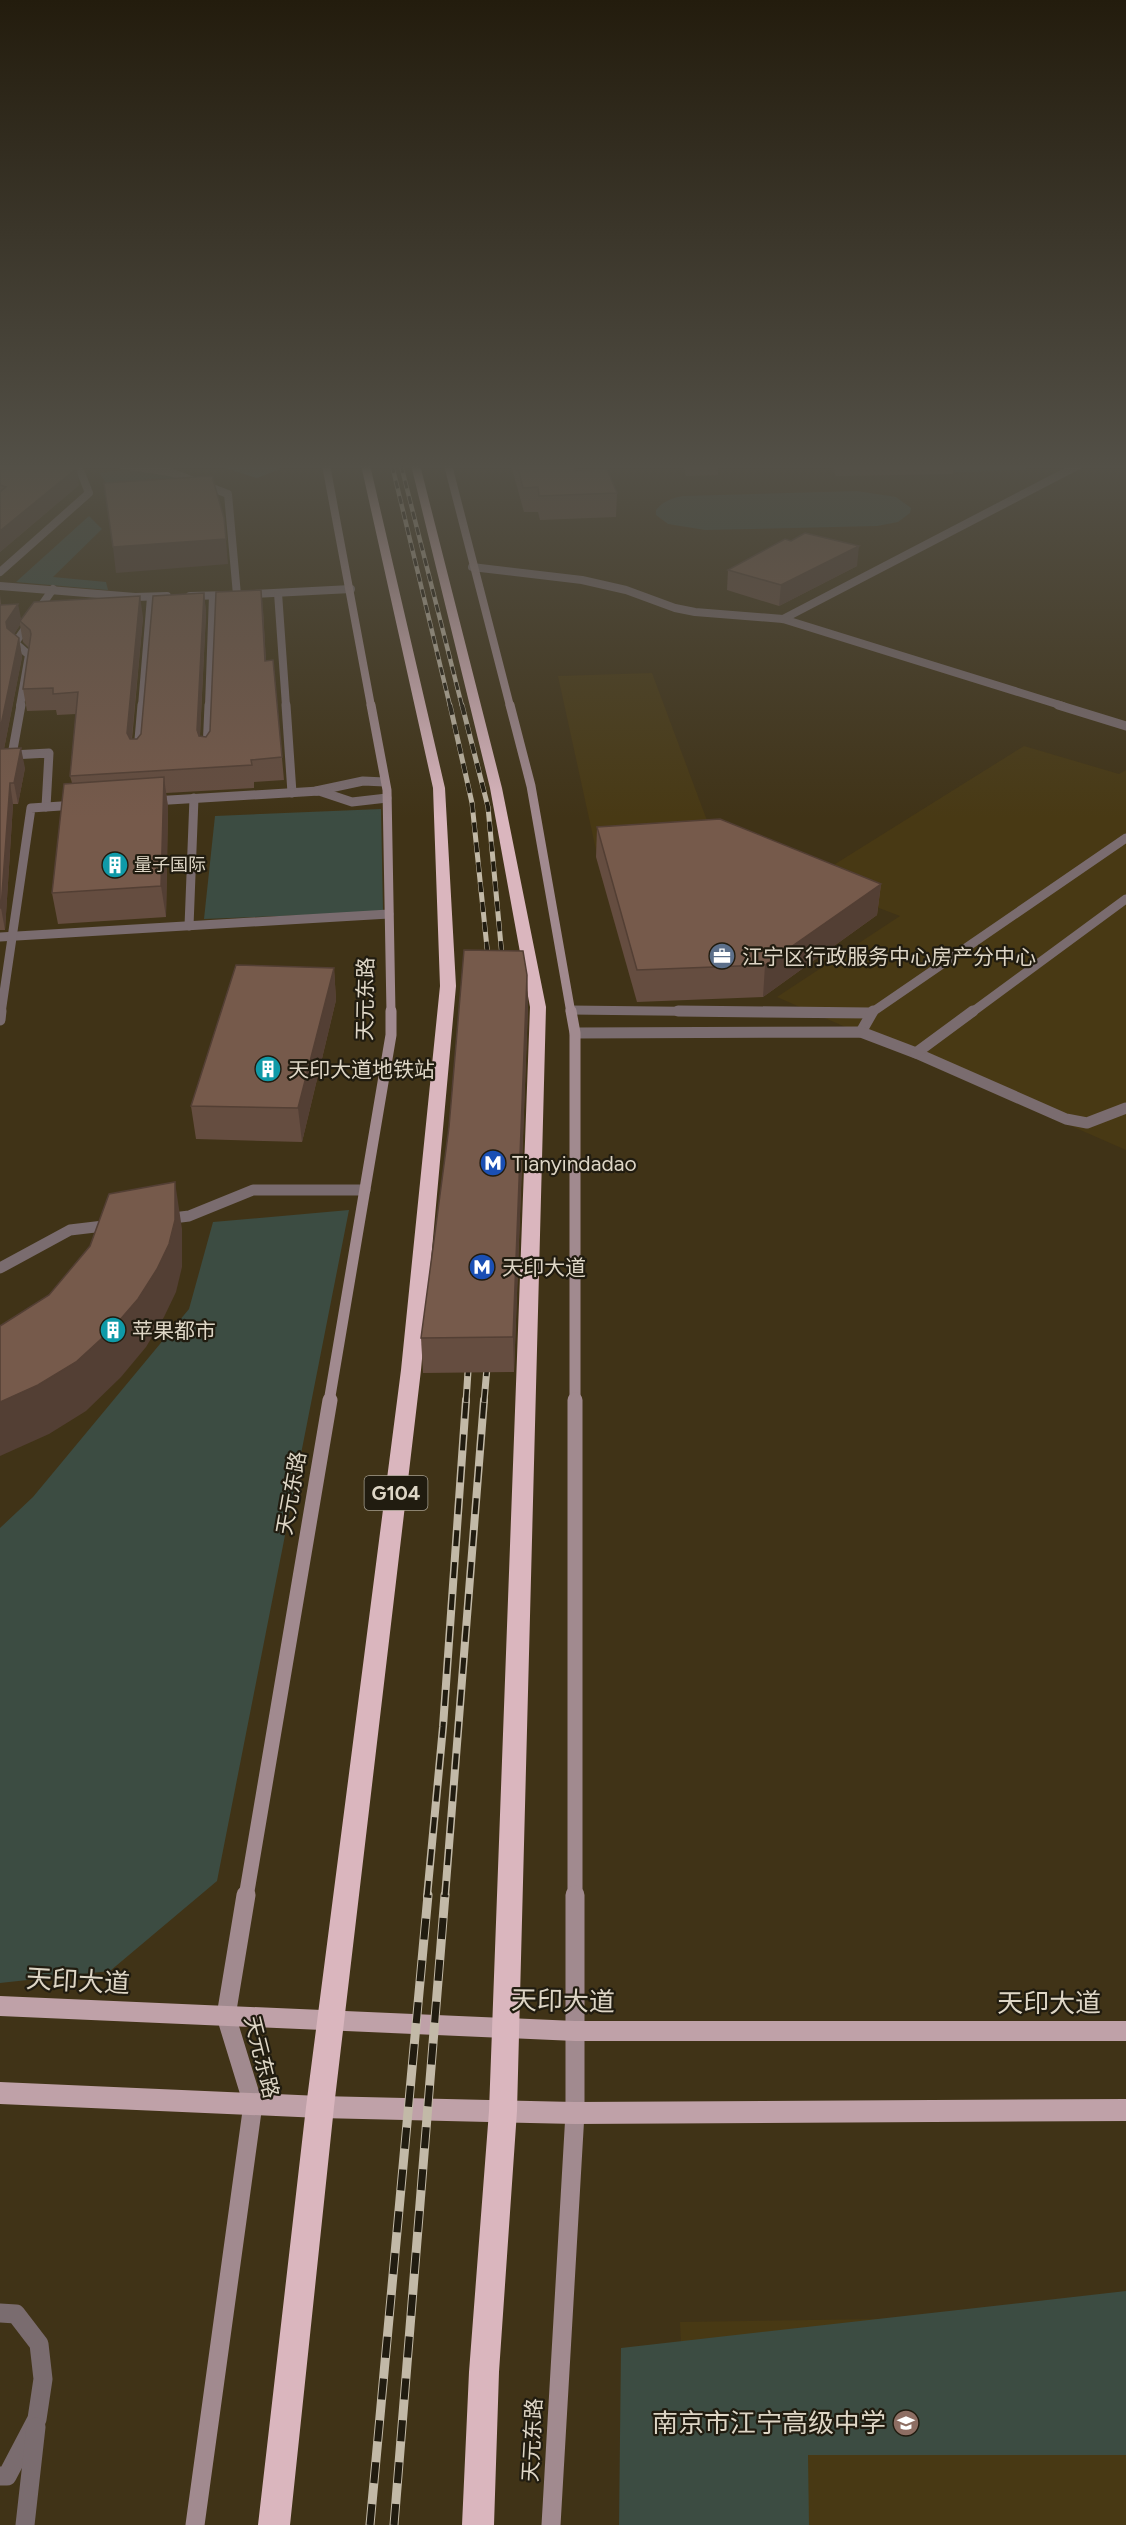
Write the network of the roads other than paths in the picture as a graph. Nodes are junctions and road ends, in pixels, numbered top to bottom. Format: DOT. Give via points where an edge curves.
graph roads {
  1 [pos="236,583"];
  2 [pos="350,583"];
  3 [pos="392,583"];
  4 [pos="445,583"];
  5 [pos="476,583"];
  6 [pos="598,583"];
  7 [pos="853,583"];
  8 [pos="0,586"];
  9 [pos="53,589"];
  10 [pos="351,589"];
  11 [pos="278,593"];
  12 [pos="237,595"];
  13 [pos="172,596"];
  14 [pos="182,596"];
  15 [pos="213,596"];
  16 [pos="151,597"];
  17 [pos="783,619"];
  18 [pos="1126,726"];
  19 [pos="206,753"];
  20 [pos="137,756"];
  21 [pos="386,782"];
  22 [pos="311,791"];
  23 [pos="292,793"];
  24 [pos="194,798"];
  25 [pos="387,798"];
  26 [pos="148,801"];
  27 [pos="92,804"];
  28 [pos="46,807"];
  29 [pos="1126,838"];
  30 [pos="1126,899"];
  31 [pos="389,914"];
  32 [pos="189,926"];
  33 [pos="12,936"];
  34 [pos="0,937"];
  35 [pos="2,986"];
  36 [pos="570,1010"];
  37 [pos="870,1013"];
  38 [pos="0,1020"];
  39 [pos="861,1032"];
  40 [pos="575,1033"];
  41 [pos="916,1053"];
  42 [pos="1126,1108"];
  43 [pos="365,1190"];
  44 [pos="156,1220"];
  45 [pos="124,1224"];
  46 [pos="0,1268"];
  47 [pos="0,2006"];
  48 [pos="226,2016"];
  49 [pos="331,2021"];
  50 [pos="506,2028"];
  51 [pos="575,2031"];
  52 [pos="1126,2031"];
  53 [pos="0,2093"];
  54 [pos="253,2104"];
  55 [pos="320,2108"];
  56 [pos="1126,2110"];
  57 [pos="503,2111"];
  58 [pos="575,2113"];
  59 [pos="0,2313"];
  60 [pos="37,2420"];
  61 [pos="0,2476"];
  62 [pos="25,2525"];
  63 [pos="195,2525"];
  64 [pos="274,2525"];
  65 [pos="478,2525"];
  66 [pos="551,2525"];
  1 -- 12 [label="street"];
  2 -- 10 [label="street, 天元东路"];
  3 -- 49 [label="highway, G104" via="439,788 448,986 411,1370"];
  4 -- 50 [label="highway" via="496,788 538,1007"];
  5 -- 36 [label="street, 天元东路" via="531,786"];
  6 -- 17 [label="street" via="682,610"];
  7 -- 17 [label="street"];
  8 -- 9 [label="street"];
  9 -- 16 [label="street"];
  9 -- 28 [label="street" via="15,643 29,654 12,755 49,753"];
  10 -- 11 [label="street"];
  10 -- 21 [label="street, 天元东路"];
  11 -- 12 [label="street"];
  11 -- 23 [label="street"];
  12 -- 15 [label="street"];
  13 -- 16 [label="street"];
  14 -- 15 [label="street"];
  15 -- 19 [label="street"];
  16 -- 20 [label="street"];
  17 -- 18 [label="street"];
  21 -- 22 [label="street" via="363,781"];
  21 -- 25 [label="street, 天元东路"];
  22 -- 23 [label="street"];
  22 -- 25 [label="street" via="342,801 365,803"];
  23 -- 24 [label="street"];
  24 -- 26 [label="street"];
  24 -- 32 [label="street"];
  25 -- 31 [label="street, 天元东路"];
  27 -- 28 [label="street"];
  28 -- 33 [label="street" via="31,808"];
  29 -- 37 [label="street"];
  30 -- 41 [label="street"];
  31 -- 32 [label="street"];
  31 -- 43 [label="street, 天元东路" via="391,1035"];
  32 -- 33 [label="street"];
  33 -- 34 [label="street"];
  33 -- 35 [label="street"];
  35 -- 38 [label="street"];
  36 -- 37 [label="street"];
  36 -- 40 [label="street, 天元东路"];
  37 -- 39 [label="street"];
  39 -- 40 [label="street"];
  39 -- 41 [label="street"];
  40 -- 51 [label="street, 天元东路"];
  41 -- 42 [label="street" via="1066,1119 1087,1123"];
  43 -- 44 [label="street" via="253,1190 189,1216"];
  43 -- 48 [label="street, 天元东路"];
  45 -- 46 [label="street" via="69,1230"];
  47 -- 48 [label="main road, 天印大道"];
  48 -- 49 [label="main road, 天印大道"];
  48 -- 54 [label="street, 天元东路"];
  49 -- 50 [label="main road, 天印大道"];
  49 -- 55 [label="highway, G104"];
  50 -- 51 [label="main road, 天印大道"];
  50 -- 57 [label="highway"];
  51 -- 52 [label="main road, 天印大道"];
  51 -- 58 [label="street, 天元东路"];
  53 -- 54 [label="main road"];
  54 -- 55 [label="main road"];
  54 -- 63 [label="street, 天元东路"];
  55 -- 57 [label="main road"];
  55 -- 64 [label="highway, G104"];
  56 -- 58 [label="main road"];
  57 -- 58 [label="main road"];
  57 -- 65 [label="highway" via="484,2372"];
  58 -- 66 [label="street, 天元东路"];
  59 -- 60 [label="street" via="16,2314 39,2344 43,2379"];
  60 -- 61 [label="street" via="7,2476"];
  60 -- 62 [label="street"];
}
